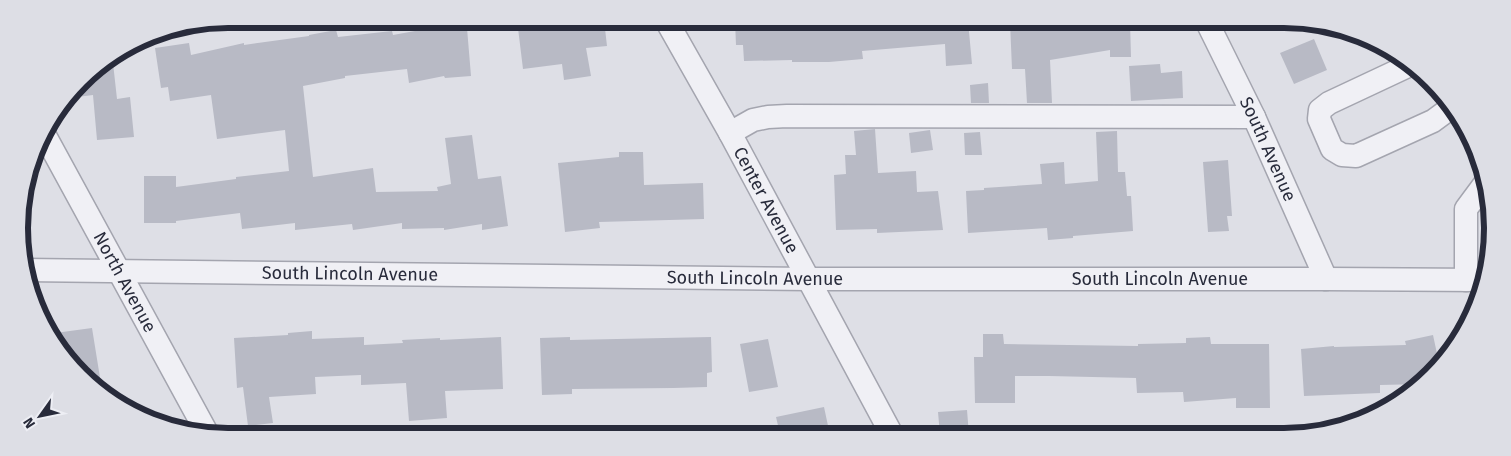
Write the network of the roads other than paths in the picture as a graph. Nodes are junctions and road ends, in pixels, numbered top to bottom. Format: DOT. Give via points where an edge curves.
graph roads {
  1 [pos="671,28"];
  2 [pos="1210,28"];
  3 [pos="1404,68"];
  4 [pos="1446,111"];
  5 [pos="1254,117"];
  6 [pos="730,133"];
  7 [pos="47,140"];
  8 [pos="1480,190"];
  9 [pos="32,270"];
  10 [pos="118,271"];
  11 [pos="1326,279"];
  12 [pos="809,280"];
  13 [pos="1475,280"];
  14 [pos="204,427"];
  15 [pos="888,428"];
  1 -- 6 [label="street, Center Avenue"];
  2 -- 5 [label="street, South Avenue"];
  3 -- 4 [label="street" via="1320,110 1319,119 1332,149 1342,155 1356,156 1433,121"];
  5 -- 6 [label="street" via="787,116 753,120"];
  5 -- 11 [label="street, South Avenue"];
  6 -- 12 [label="street, Center Avenue"];
  7 -- 10 [label="street, North Avenue"];
  8 -- 13 [label="street" via="1466,209"];
  9 -- 10 [label="street, South Lincoln Avenue"];
  10 -- 12 [label="street, South Lincoln Avenue"];
  10 -- 14 [label="street, North Avenue"];
  11 -- 12 [label="street, South Lincoln Avenue"];
  11 -- 13 [label="street, South Lincoln Avenue"];
  12 -- 15 [label="street, Center Avenue"];
}
